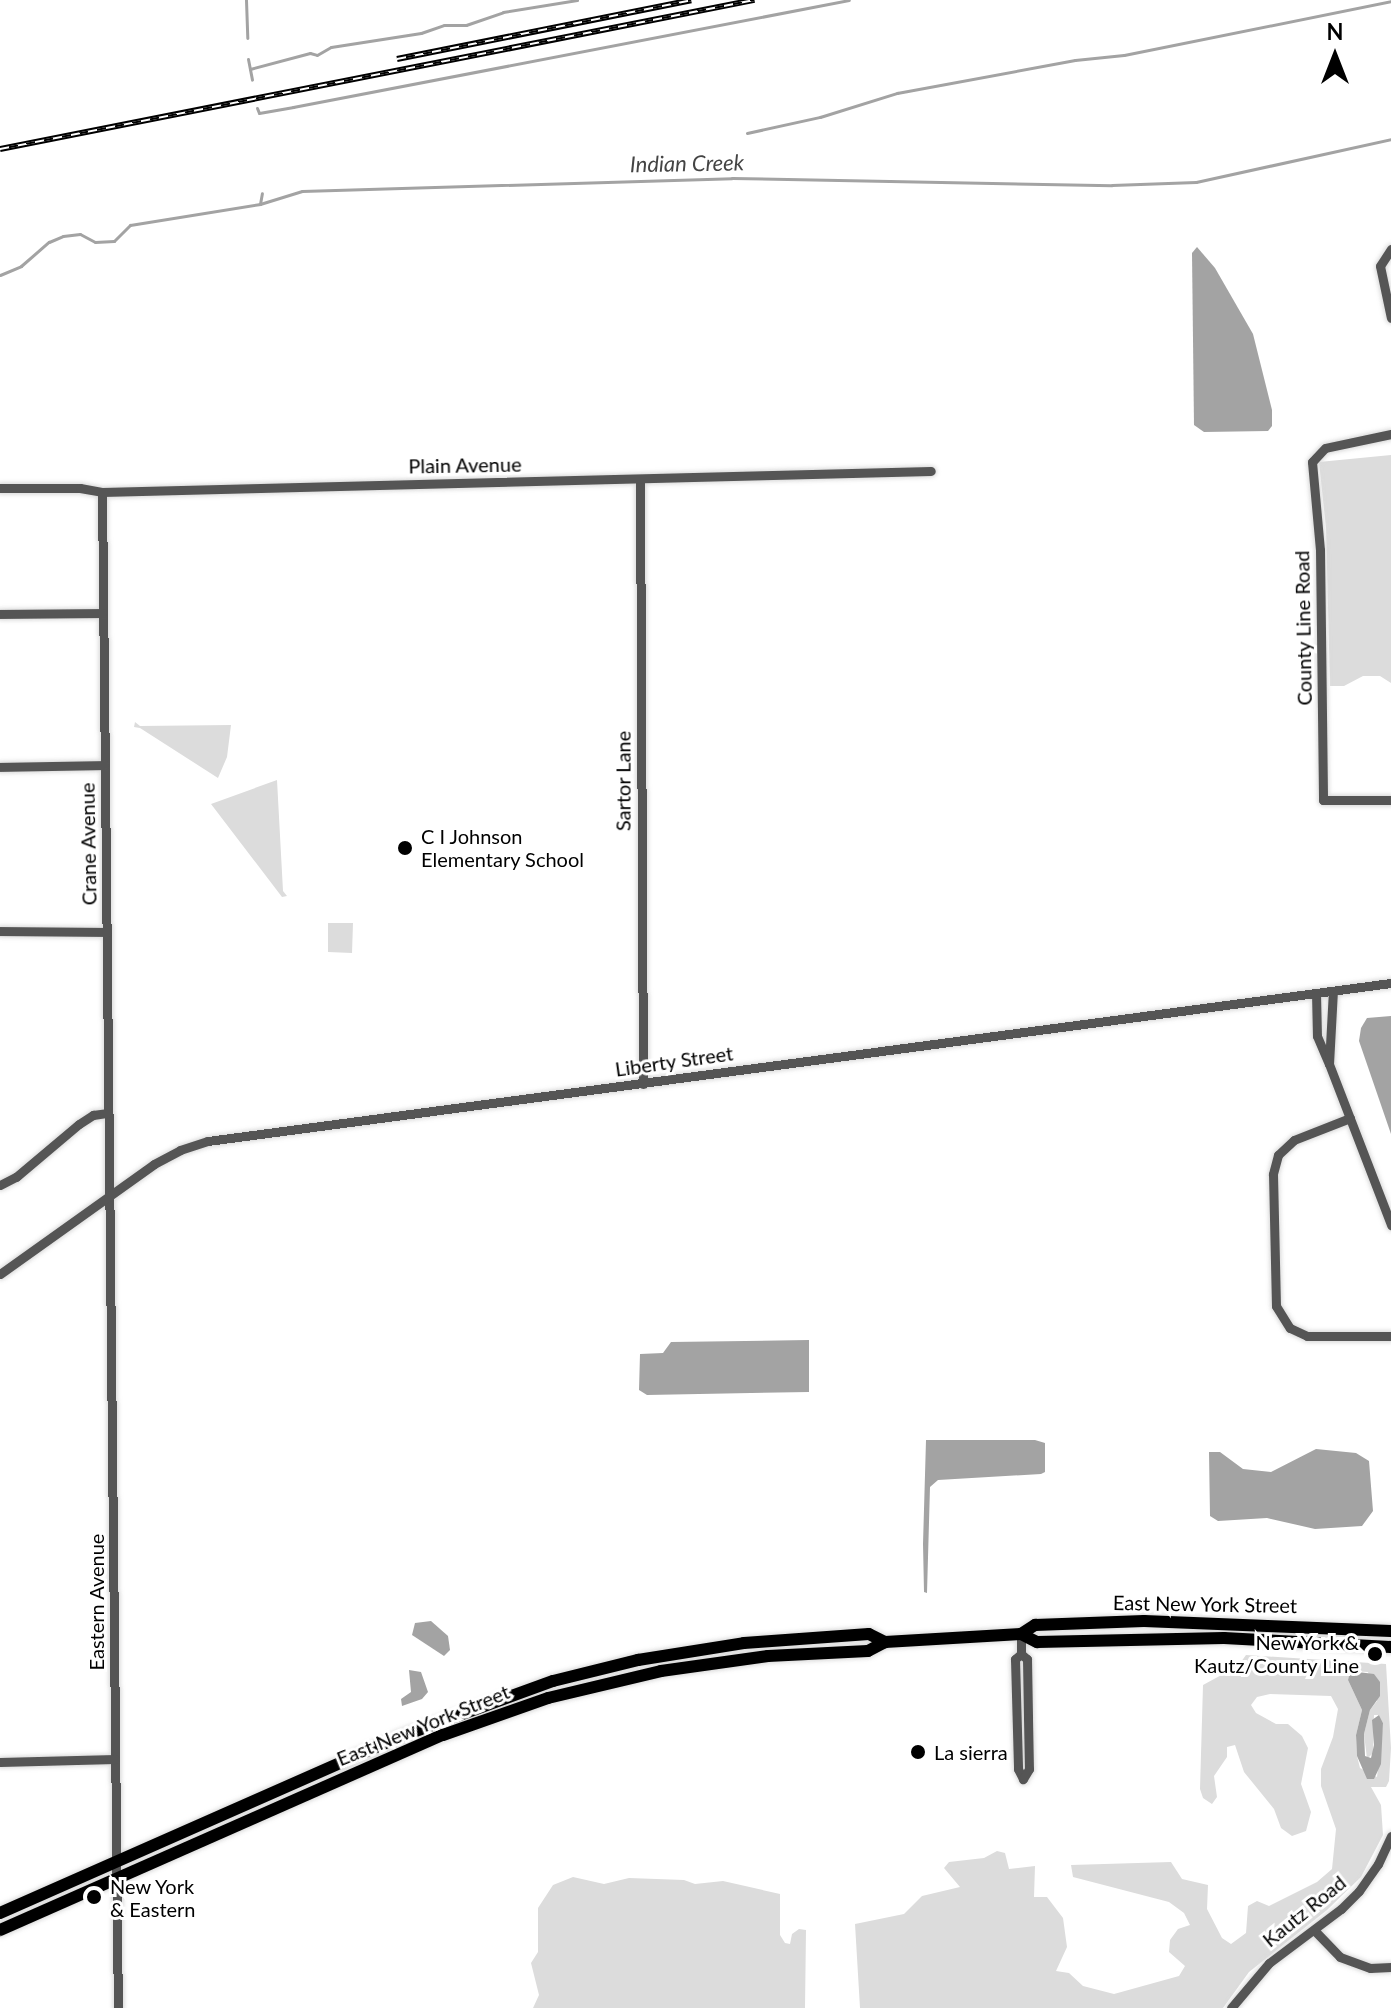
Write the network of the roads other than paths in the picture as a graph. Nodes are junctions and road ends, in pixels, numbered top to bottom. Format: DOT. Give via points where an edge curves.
graph roads {
  1 [pos="1391,249"];
  2 [pos="1391,318"];
  3 [pos="1391,434"];
  4 [pos="931,471"];
  5 [pos="640,479"];
  6 [pos="0,488"];
  7 [pos="102,492"];
  8 [pos="102,613"];
  9 [pos="0,614"];
  10 [pos="104,765"];
  11 [pos="0,767"];
  12 [pos="1391,800"];
  13 [pos="0,931"];
  14 [pos="107,932"];
  15 [pos="1391,983"];
  16 [pos="1333,991"];
  17 [pos="1316,993"];
  18 [pos="1329,1064"];
  19 [pos="643,1084"];
  20 [pos="108,1113"];
  21 [pos="1350,1118"];
  22 [pos="0,1185"];
  23 [pos="110,1196"];
  24 [pos="1391,1225"];
  25 [pos="0,1274"];
  26 [pos="1391,1336"];
  27 [pos="1391,1631"];
  28 [pos="1021,1634"];
  29 [pos="885,1642"];
  30 [pos="1391,1647"];
  31 [pos="1021,1654"];
  32 [pos="115,1759"];
  33 [pos="0,1762"];
  34 [pos="1391,1836"];
  35 [pos="116,1862"];
  36 [pos="116,1879"];
  37 [pos="0,1913"];
  38 [pos="0,1930"];
  39 [pos="1314,1930"];
  40 [pos="1391,1967"];
  41 [pos="118,2008"];
  42 [pos="1231,2008"];
  1 -- 2 [label="street" via="1380,266"];
  3 -- 12 [label="street, County Line Road" via="1325,448 1315,456 1312,468 1320,550 1323,800"];
  4 -- 5 [label="street, Plain Avenue"];
  5 -- 7 [label="street, Plain Avenue"];
  5 -- 19 [label="street, Sartor Lane"];
  6 -- 7 [label="street, Plain Avenue"];
  7 -- 8 [label="street, Crane Avenue"];
  8 -- 9 [label="street"];
  8 -- 10 [label="street, Crane Avenue"];
  10 -- 11 [label="street"];
  10 -- 14 [label="street, Crane Avenue"];
  13 -- 14 [label="street"];
  14 -- 20 [label="street, Crane Avenue"];
  15 -- 16 [label="street, Liberty Street"];
  16 -- 17 [label="street, Liberty Street"];
  16 -- 18 [label="street"];
  17 -- 18 [label="street" via="1317,1036"];
  17 -- 19 [label="street, Liberty Street"];
  18 -- 21 [label="street"];
  19 -- 23 [label="street, Liberty Street" via="208,1141 167,1157"];
  20 -- 22 [label="street" via="79,1124"];
  20 -- 23 [label="street, Crane Avenue"];
  21 -- 24 [label="street"];
  21 -- 26 [label="street" via="1294,1140 1278,1155 1273,1174 1276,1306 1290,1328 1307,1336"];
  23 -- 25 [label="street, Liberty Street"];
  23 -- 32 [label="street, Eastern Avenue"];
  27 -- 28 [label="main road, East New York Street" via="1144,1621 1035,1625"];
  28 -- 29 [label="main road, East New York Street"];
  28 -- 30 [label="main road, East New York Street" via="1037,1642 1224,1638"];
  28 -- 31 [label="street"];
  29 -- 35 [label="main road, East New York Street" via="869,1634 744,1643 638,1660 553,1681 399,1737"];
  29 -- 36 [label="main road, East New York Street" via="868,1651 768,1656 661,1671 548,1698 443,1735"];
  31 -- 31 [label="street" via="1015,1659 1018,1769 1023,1779 1029,1769 1027,1659"];
  32 -- 33 [label="street"];
  32 -- 35 [label="street, Eastern Avenue"];
  34 -- 39 [label="street, Kautz Road" via="1359,1891"];
  35 -- 36 [label="street, Eastern Avenue"];
  35 -- 37 [label="main road, East New York Street"];
  36 -- 38 [label="main road, East New York Street"];
  36 -- 41 [label="street, Eastern Avenue"];
  39 -- 40 [label="street" via="1340,1957 1370,1968"];
  39 -- 42 [label="street, Kautz Road" via="1269,1963"];
}
